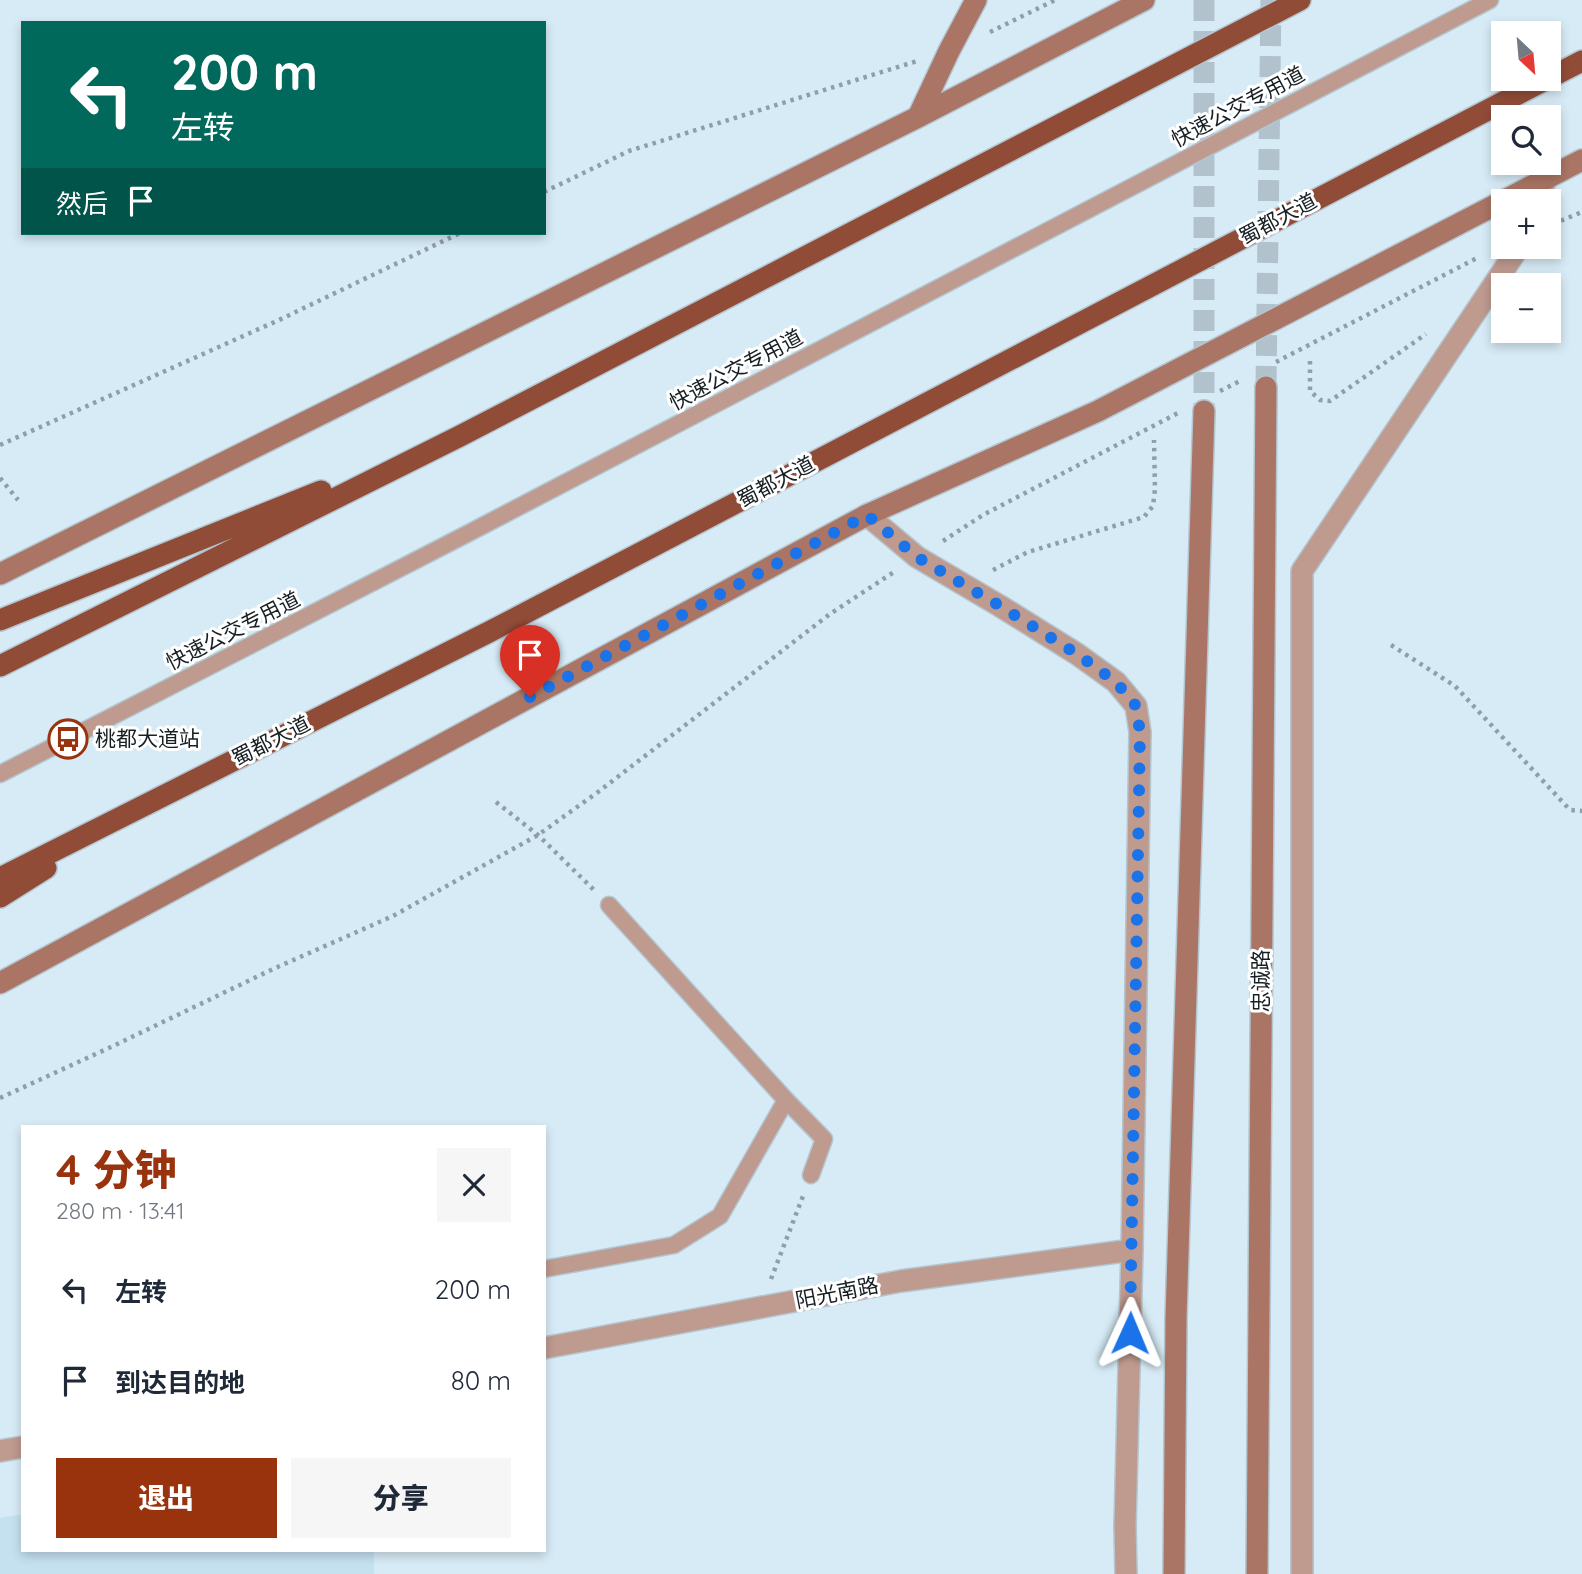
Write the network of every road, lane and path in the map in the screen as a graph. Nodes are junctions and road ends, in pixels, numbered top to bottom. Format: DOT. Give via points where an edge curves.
graph roads {
  1 [pos="976,0"];
  2 [pos="1055,0"];
  3 [pos="1144,0"];
  4 [pos="1300,0"];
  5 [pos="1490,0"];
  6 [pos="989,33"];
  7 [pos="949,51"];
  8 [pos="1582,61"];
  9 [pos="1561,72"];
  10 [pos="1523,91"];
  11 [pos="918,117"];
  12 [pos="1582,160"];
  13 [pos="1546,179"];
  14 [pos="1542,189"];
  15 [pos="546,191"];
  16 [pos="1582,212"];
  17 [pos="1561,221"];
  18 [pos="456,235"];
  19 [pos="1484,255"];
  20 [pos="1511,259"];
  21 [pos="1473,317"];
  22 [pos="1310,361"];
  23 [pos="1266,377"];
  24 [pos="1242,380"];
  25 [pos="1217,393"];
  26 [pos="1205,411"];
  27 [pos="1181,412"];
  28 [pos="460,436"];
  29 [pos="1154,440"];
  30 [pos="0,445"];
  31 [pos="0,478"];
  32 [pos="18,500"];
  33 [pos="867,515"];
  34 [pos="917,557"];
  35 [pos="0,574"];
  36 [pos="964,585"];
  37 [pos="0,620"];
  38 [pos="1391,645"];
  39 [pos="0,666"];
  40 [pos="0,774"];
  41 [pos="151,802"];
  42 [pos="496,802"];
  43 [pos="1582,811"];
  44 [pos="538,835"];
  45 [pos="0,877"];
  46 [pos="0,897"];
  47 [pos="609,905"];
  48 [pos="0,983"];
  49 [pos="0,1098"];
  50 [pos="786,1100"];
  51 [pos="811,1175"];
  52 [pos="1132,1250"];
  53 [pos="546,1269"];
  54 [pos="769,1286"];
  55 [pos="546,1348"];
  56 [pos="21,1447"];
  57 [pos="0,1451"];
  58 [pos="1126,1574"];
  59 [pos="1174,1574"];
  60 [pos="1257,1574"];
  61 [pos="1302,1574"];
  1 -- 7 [label="main road"];
  2 -- 6 [label="path"];
  3 -- 11 [label="main road"];
  4 -- 28 [label="highway"];
  5 -- 40 [label="lane, 快速公交专用道"];
  7 -- 11 [label="main road"];
  7 -- 15 [label="path" via="629,151"];
  8 -- 9 [label="highway, 蜀都大道"];
  10 -- 41 [label="highway, 蜀都大道" via="501,626"];
  11 -- 35 [label="main road"];
  12 -- 13 [label="main road"];
  13 -- 14 [label="street"];
  13 -- 33 [label="main road" via="1098,411"];
  16 -- 17 [label="path"];
  18 -- 30 [label="path"];
  19 -- 23 [label="path"];
  20 -- 21 [label="street"];
  21 -- 22 [label="path" via="1433,330 1330,401 1320,400 1310,391"];
  21 -- 61 [label="street" via="1302,571"];
  23 -- 60 [label="main road, 忠诚路"];
  24 -- 25 [label="path"];
  26 -- 59 [label="main road" via="1176,1304"];
  27 -- 34 [label="path" via="983,515"];
  28 -- 37 [label="highway"];
  28 -- 39 [label="highway"];
  29 -- 36 [label="path" via="1153,506 1144,517 1028,552"];
  31 -- 32 [label="path"];
  33 -- 34 [label="street"];
  33 -- 48 [label="main road"];
  34 -- 36 [label="street"];
  34 -- 44 [label="path" via="830,614"];
  36 -- 52 [label="street" via="1077,654 1116,682 1136,706 1140,732"];
  38 -- 43 [label="path" via="1455,686 1570,810"];
  41 -- 45 [label="highway, 蜀都大道"];
  41 -- 46 [label="highway"];
  42 -- 44 [label="path"];
  44 -- 47 [label="path"];
  44 -- 49 [label="path" via="393,916"];
  47 -- 50 [label="lane"];
  50 -- 51 [label="lane" via="824,1139"];
  50 -- 53 [label="lane" via="720,1216 674,1245"];
  51 -- 54 [label="path"];
  52 -- 55 [label="street, 阳光南路" via="901,1281"];
  52 -- 58 [label="street"];
  56 -- 57 [label="street"];
}
